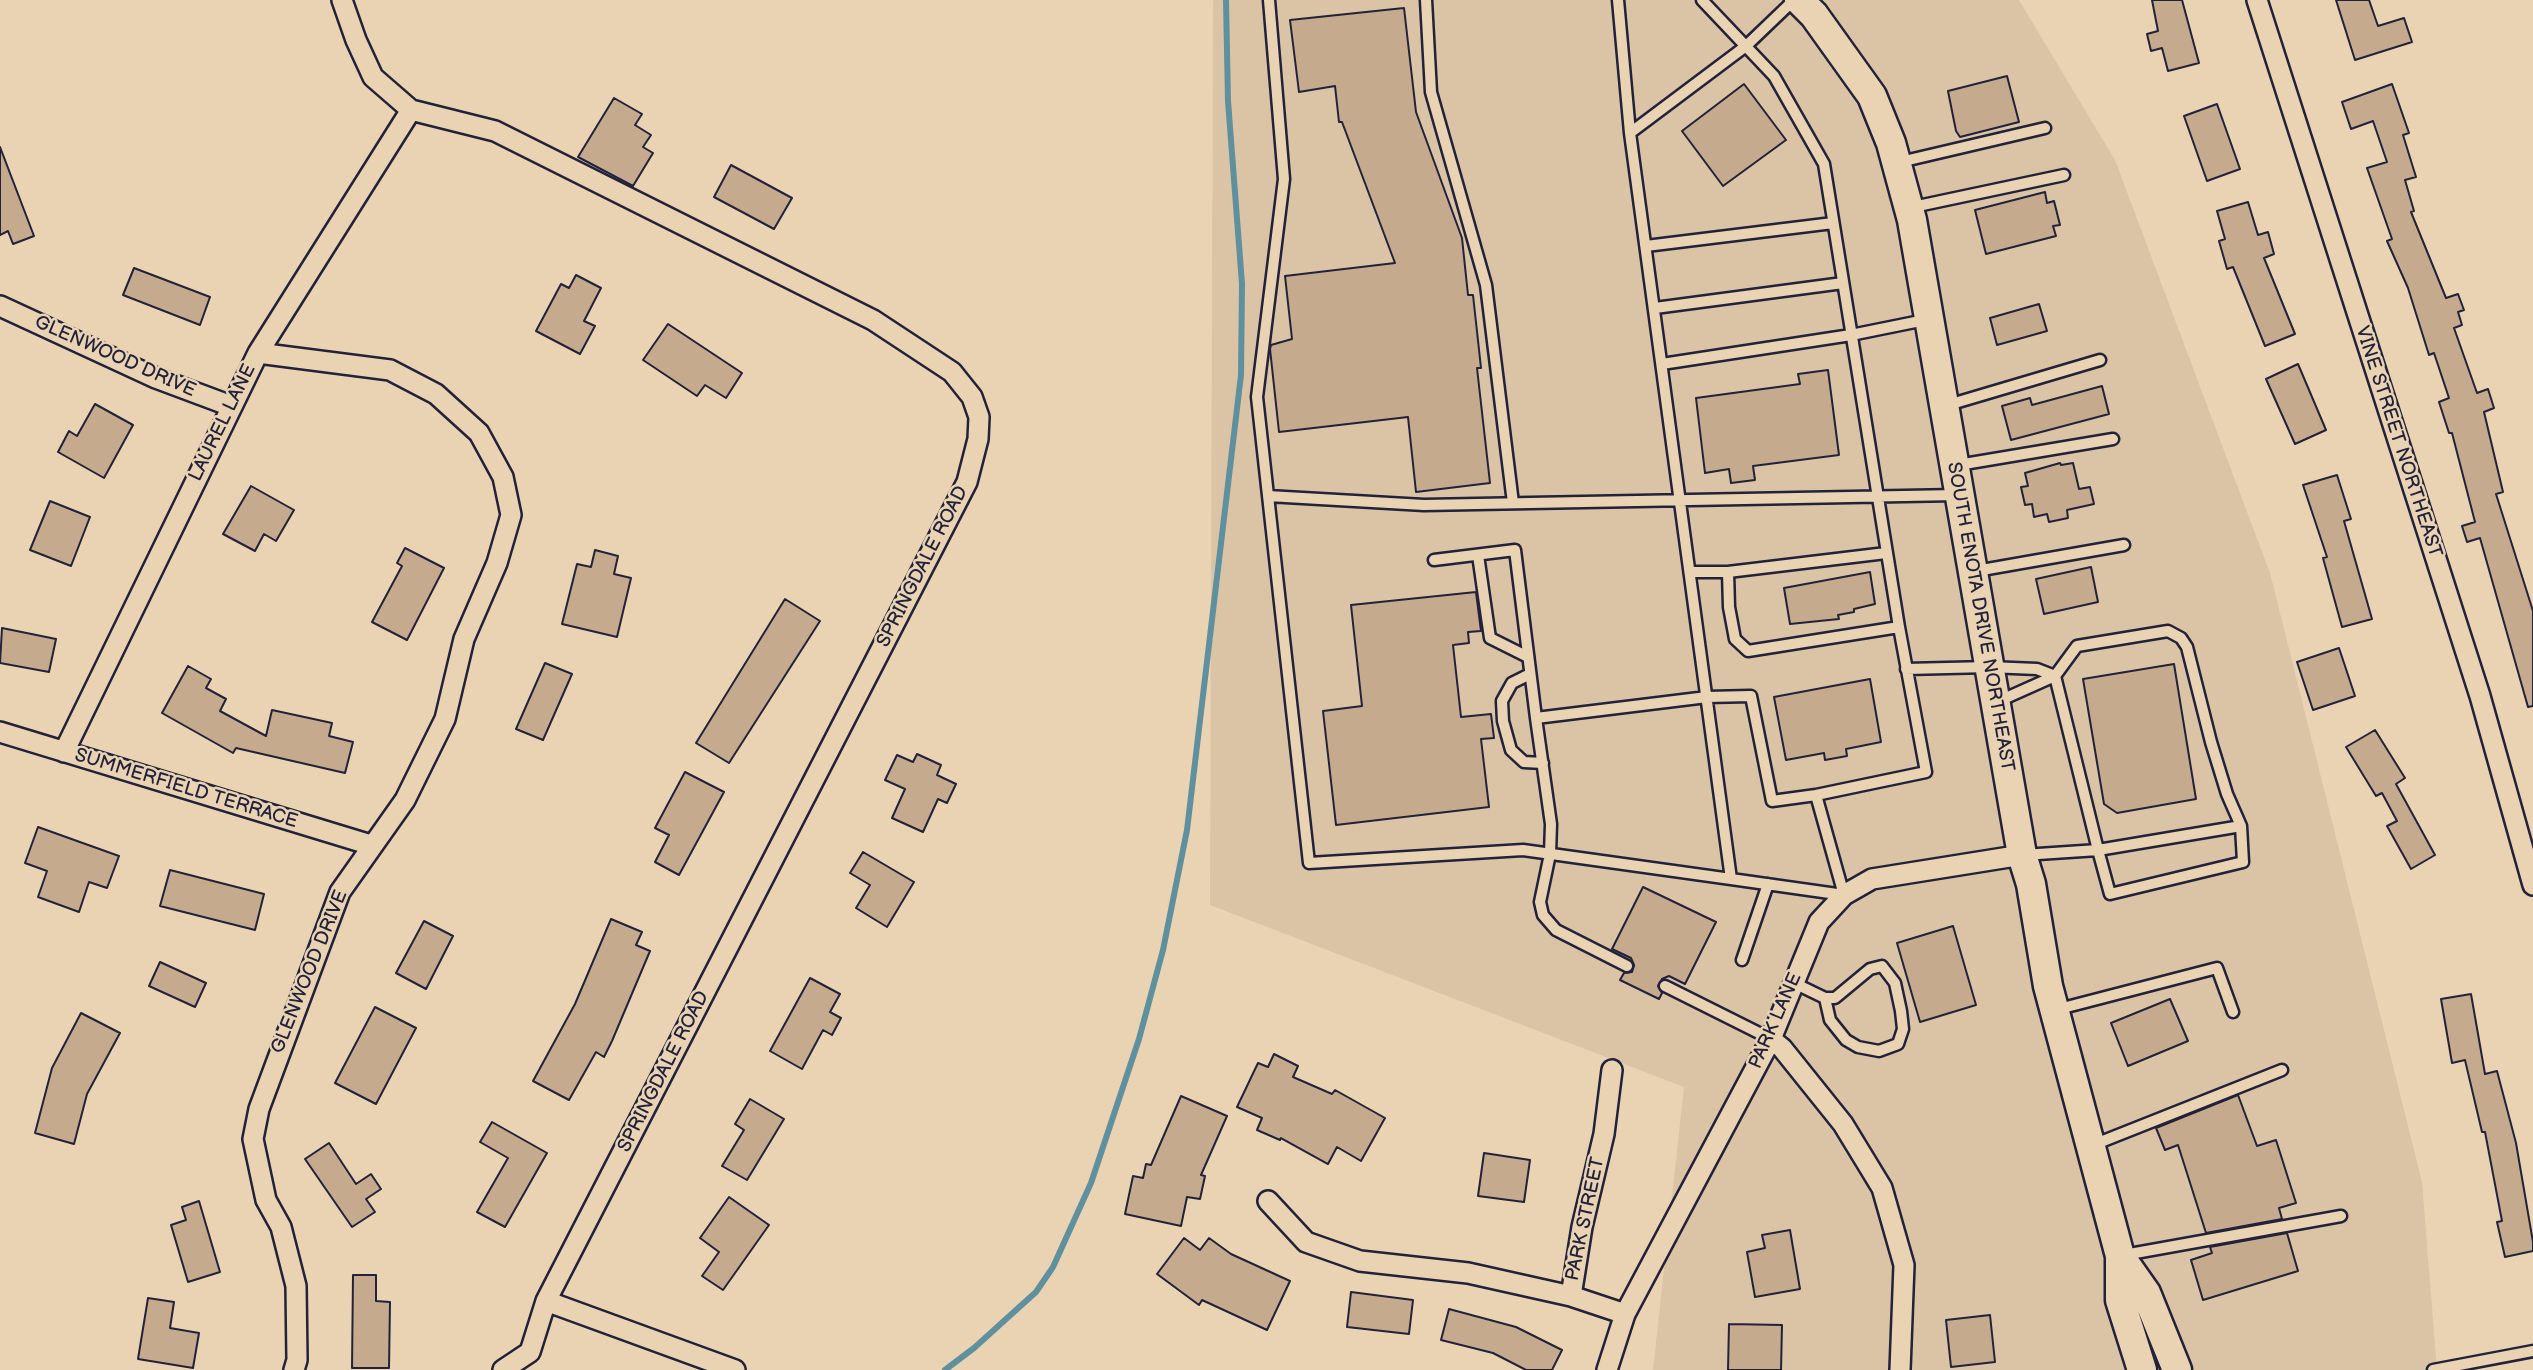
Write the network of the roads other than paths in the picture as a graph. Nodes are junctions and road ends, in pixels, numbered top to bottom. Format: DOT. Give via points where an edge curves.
graph roads {
  1 [pos="342,0"];
  2 [pos="1269,0"];
  3 [pos="1426,0"];
  4 [pos="1618,0"];
  5 [pos="1702,0"];
  6 [pos="1797,0"];
  7 [pos="2257,0"];
  8 [pos="1746,46"];
  9 [pos="411,110"];
  10 [pos="2045,128"];
  11 [pos="1630,133"];
  12 [pos="1896,163"];
  13 [pos="2064,175"];
  14 [pos="1909,208"];
  15 [pos="1833,223"];
  16 [pos="1646,246"];
  17 [pos="1843,283"];
  18 [pos="0,306"];
  19 [pos="1656,308"];
  20 [pos="1929,319"];
  21 [pos="1851,335"];
  22 [pos="258,353"];
  23 [pos="2100,360"];
  24 [pos="1662,364"];
  25 [pos="231,406"];
  26 [pos="1944,406"];
  27 [pos="2113,439"];
  28 [pos="1954,466"];
  29 [pos="1877,494"];
  30 [pos="1959,495"];
  31 [pos="1268,496"];
  32 [pos="1680,499"];
  33 [pos="1513,503"];
  34 [pos="2124,545"];
  35 [pos="1886,553"];
  36 [pos="1478,555"];
  37 [pos="1434,560"];
  38 [pos="1972,571"];
  39 [pos="1690,572"];
  40 [pos="1728,572"];
  41 [pos="1899,627"];
  42 [pos="1528,657"];
  43 [pos="1989,667"];
  44 [pos="1906,669"];
  45 [pos="1530,674"];
  46 [pos="2055,676"];
  47 [pos="1707,697"];
  48 [pos="1996,702"];
  49 [pos="1536,718"];
  50 [pos="0,732"];
  51 [pos="64,751"];
  52 [pos="1543,763"];
  53 [pos="1816,795"];
  54 [pos="2241,826"];
  55 [pos="371,845"];
  56 [pos="2098,850"];
  57 [pos="1550,854"];
  58 [pos="2022,855"];
  59 [pos="1731,878"];
  60 [pos="1768,884"];
  61 [pos="2533,886"];
  62 [pos="1844,895"];
  63 [pos="1742,960"];
  64 [pos="1627,966"];
  65 [pos="1794,983"];
  66 [pos="1664,986"];
  67 [pos="1825,998"];
  68 [pos="2054,1010"];
  69 [pos="2233,1012"];
  70 [pos="1771,1039"];
  71 [pos="1612,1070"];
  72 [pos="2282,1070"];
  73 [pos="2093,1145"];
  74 [pos="1268,1201"];
  75 [pos="2341,1216"];
  76 [pos="2120,1256"];
  77 [pos="1571,1296"];
  78 [pos="546,1301"];
  79 [pos="1625,1314"];
  80 [pos="2533,1351"];
  81 [pos="294,1370"];
  82 [pos="502,1370"];
  83 [pos="735,1370"];
  84 [pos="1607,1370"];
  85 [pos="1900,1370"];
  86 [pos="2142,1370"];
  87 [pos="2177,1370"];
  88 [pos="2433,1370"];
  1 -- 9 [label="street, SPRINGDALE ROAD" via="373,77"];
  2 -- 31 [label="lane" via="1284,179 1257,397"];
  3 -- 33 [label="lane" via="1431,92 1486,285"];
  4 -- 11 [label="lane"];
  5 -- 8 [label="lane"];
  6 -- 8 [label="lane"];
  6 -- 12 [label="main road, SOUTH ENOTA DRIVE NORTHEAST" via="1831,37 1872,96"];
  7 -- 61 [label="street, VINE STREET NORTHEAST" via="2480,696"];
  8 -- 11 [label="lane"];
  8 -- 15 [label="lane" via="1774,76 1824,164"];
  9 -- 22 [label="street, LAUREL LANE"];
  9 -- 78 [label="street, SPRINGDALE ROAD" via="495,131 873,320 952,372 972,397 979,416 967,482"];
  10 -- 12 [label="lane"];
  11 -- 16 [label="lane"];
  12 -- 14 [label="main road, SOUTH ENOTA DRIVE NORTHEAST"];
  13 -- 14 [label="lane"];
  14 -- 20 [label="main road, SOUTH ENOTA DRIVE NORTHEAST"];
  15 -- 16 [label="lane"];
  15 -- 17 [label="lane"];
  16 -- 19 [label="lane"];
  17 -- 19 [label="lane"];
  17 -- 21 [label="lane"];
  18 -- 25 [label="street, GLENWOOD DRIVE" via="156,378"];
  19 -- 24 [label="lane"];
  20 -- 21 [label="lane"];
  20 -- 26 [label="main road, SOUTH ENOTA DRIVE NORTHEAST"];
  21 -- 24 [label="lane"];
  21 -- 29 [label="lane"];
  22 -- 25 [label="street, LAUREL LANE"];
  22 -- 55 [label="street, GLENWOOD DRIVE" via="390,370 436,394 479,433 503,477 511,515 497,563 464,639 445,719 405,800"];
  23 -- 26 [label="lane"];
  24 -- 32 [label="lane"];
  25 -- 51 [label="street, LAUREL LANE"];
  26 -- 28 [label="main road, SOUTH ENOTA DRIVE NORTHEAST"];
  27 -- 28 [label="lane"];
  28 -- 30 [label="main road, SOUTH ENOTA DRIVE NORTHEAST"];
  29 -- 30 [label="lane"];
  29 -- 32 [label="lane"];
  29 -- 35 [label="lane"];
  30 -- 38 [label="main road, SOUTH ENOTA DRIVE NORTHEAST"];
  31 -- 33 [label="lane" via="1424,505"];
  31 -- 57 [label="lane" via="1309,863 1523,850"];
  32 -- 33 [label="lane"];
  32 -- 39 [label="lane"];
  34 -- 38 [label="lane"];
  35 -- 40 [label="lane"];
  35 -- 41 [label="lane"];
  36 -- 37 [label="lane"];
  36 -- 42 [label="lane" via="1490,638"];
  36 -- 42 [label="lane" via="1515,551"];
  38 -- 43 [label="main road, SOUTH ENOTA DRIVE NORTHEAST"];
  39 -- 40 [label="lane"];
  39 -- 47 [label="lane"];
  40 -- 41 [label="lane" via="1735,639 1748,651"];
  41 -- 44 [label="lane"];
  42 -- 45 [label="lane"];
  43 -- 44 [label="lane"];
  43 -- 46 [label="lane" via="2038,670"];
  43 -- 48 [label="main road, SOUTH ENOTA DRIVE NORTHEAST"];
  44 -- 53 [label="lane" via="1926,772"];
  45 -- 49 [label="lane"];
  45 -- 52 [label="lane" via="1512,683 1503,701 1503,721 1511,751 1524,762"];
  46 -- 48 [label="lane"];
  46 -- 54 [label="lane" via="2077,646 2168,631 2180,638 2188,647 2227,794"];
  46 -- 56 [label="lane"];
  47 -- 49 [label="lane"];
  47 -- 53 [label="lane" via="1751,696 1772,801"];
  47 -- 59 [label="lane"];
  48 -- 58 [label="main road, SOUTH ENOTA DRIVE NORTHEAST"];
  49 -- 52 [label="lane"];
  50 -- 51 [label="street, SUMMERFIELD TERRACE"];
  51 -- 55 [label="street, SUMMERFIELD TERRACE"];
  52 -- 57 [label="lane"];
  53 -- 62 [label="lane"];
  54 -- 56 [label="lane"];
  54 -- 56 [label="lane" via="2244,862 2110,894"];
  55 -- 81 [label="street, GLENWOOD DRIVE" via="340,892 271,1072 253,1139 266,1200 281,1227 296,1286"];
  56 -- 58 [label="lane"];
  57 -- 59 [label="lane"];
  57 -- 64 [label="lane" via="1540,902 1543,915 1556,930"];
  58 -- 62 [label="street, PARK LANE" via="1872,879"];
  58 -- 68 [label="main road, SOUTH ENOTA DRIVE NORTHEAST"];
  59 -- 60 [label="lane"];
  60 -- 62 [label="lane"];
  60 -- 63 [label="lane"];
  62 -- 65 [label="street, PARK LANE" via="1819,922"];
  65 -- 67 [label="lane"];
  65 -- 70 [label="street, PARK LANE"];
  66 -- 70 [label="lane"];
  67 -- 67 [label="lane" via="1830,1020 1857,1047 1879,1051 1898,1044 1903,1029 1901,1011 1895,983 1882,966 1870,969 1835,998"];
  68 -- 69 [label="lane" via="2217,968"];
  68 -- 73 [label="main road, SOUTH ENOTA DRIVE NORTHEAST"];
  70 -- 79 [label="street, PARK LANE"];
  70 -- 85 [label="street" via="1843,1124 1882,1188 1904,1265"];
  71 -- 77 [label="street, PARK STREET" via="1605,1134 1581,1227"];
  72 -- 73 [label="lane"];
  73 -- 76 [label="main road, SOUTH ENOTA DRIVE NORTHEAST"];
  74 -- 77 [label="street" via="1306,1242 1360,1261 1468,1273"];
  75 -- 76 [label="lane"];
  76 -- 86 [label="main road" via="2120,1300"];
  76 -- 87 [label="main road" via="2146,1293"];
  77 -- 79 [label="street, PARK STREET"];
  78 -- 82 [label="street, SPRINGDALE ROAD" via="530,1352"];
  78 -- 83 [label="street"];
  79 -- 84 [label="street"];
  80 -- 88 [label="lane"];
}
